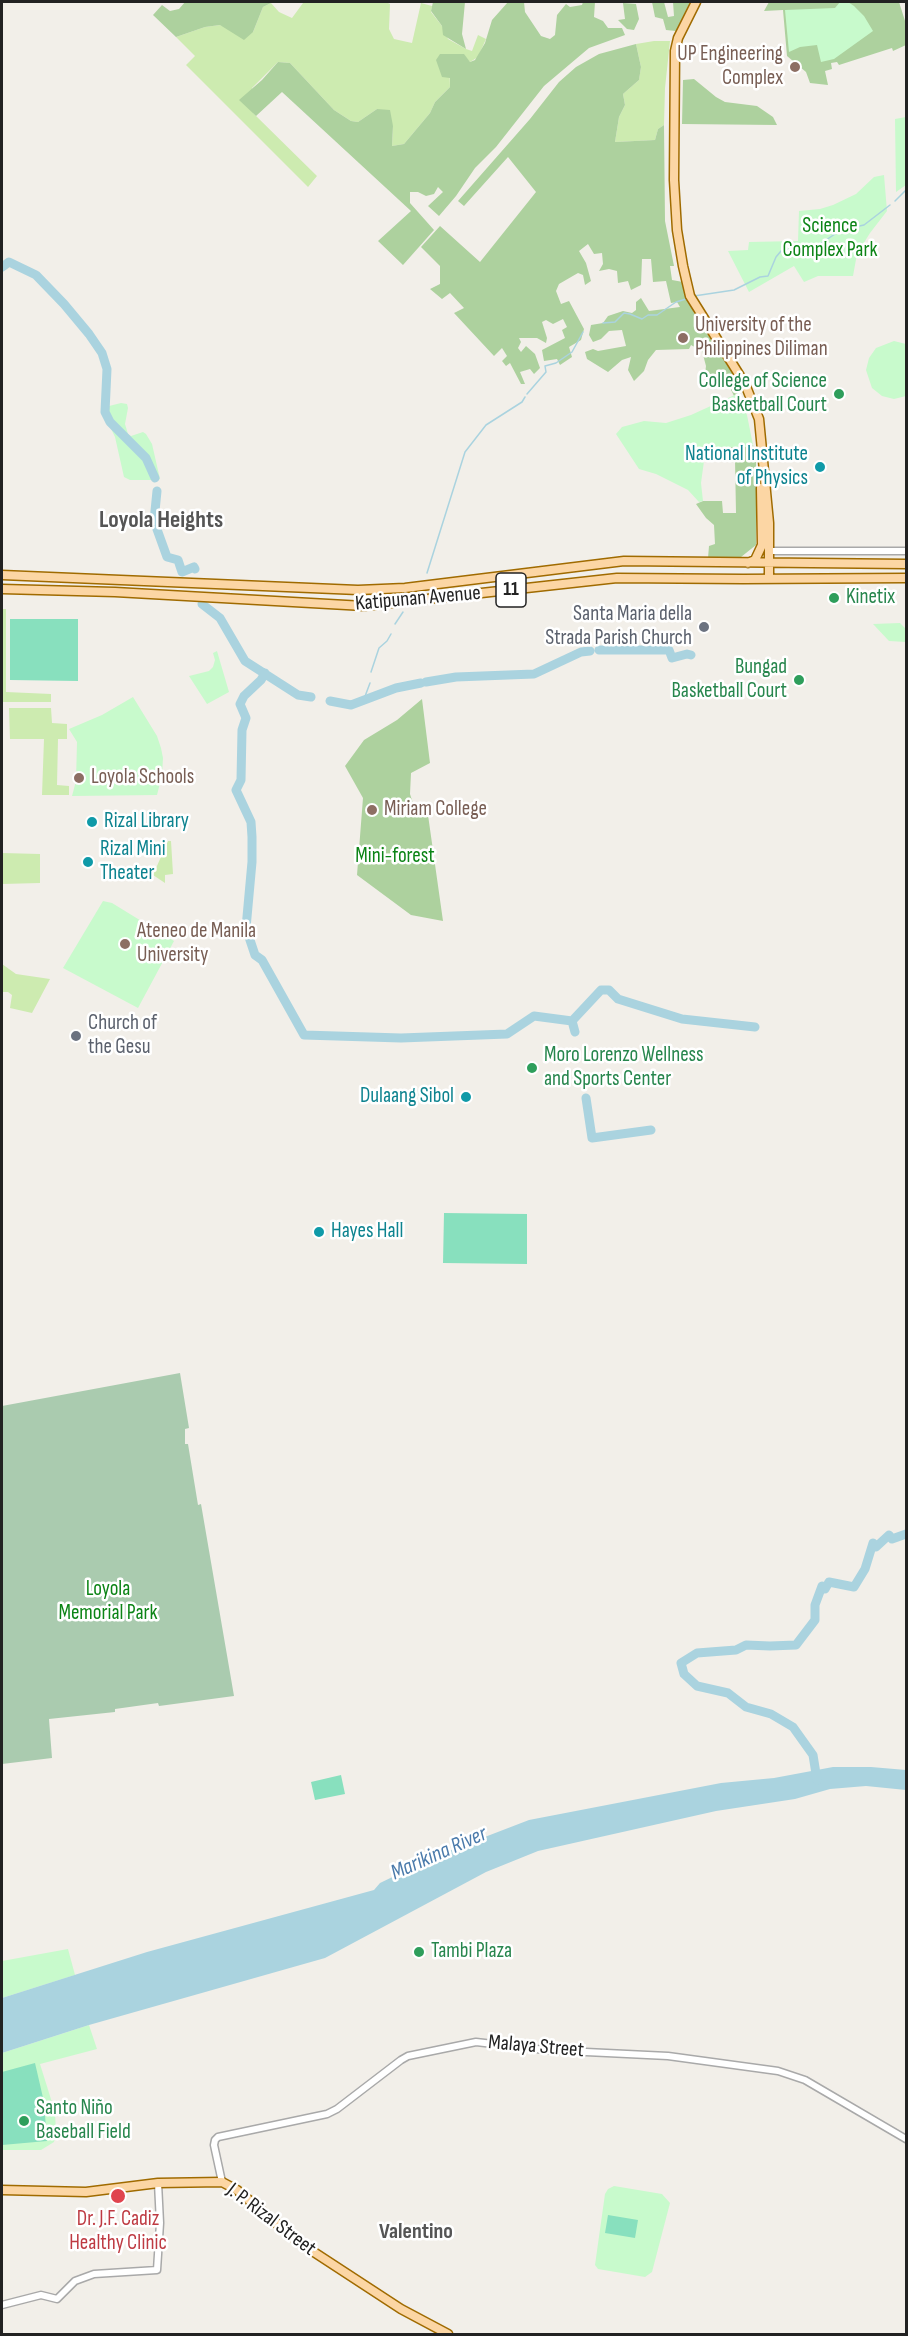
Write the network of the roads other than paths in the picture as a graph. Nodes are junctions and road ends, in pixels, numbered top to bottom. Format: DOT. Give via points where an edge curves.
graph roads {
  1 [pos="696,2"];
  2 [pos="764,467"];
  3 [pos="769,551"];
  4 [pos="906,551"];
  5 [pos="746,564"];
  6 [pos="767,564"];
  7 [pos="784,564"];
  8 [pos="863,564"];
  9 [pos="906,564"];
  10 [pos="2,575"];
  11 [pos="651,577"];
  12 [pos="862,578"];
  13 [pos="906,578"];
  14 [pos="769,579"];
  15 [pos="2,589"];
  16 [pos="906,2139"];
  17 [pos="222,2182"];
  18 [pos="158,2183"];
  19 [pos="2,2190"];
  20 [pos="2,2305"];
  21 [pos="447,2334"];
  1 -- 2 [label="main road" via="675,51 674,180 681,254 694,305 752,396 762,436"];
  2 -- 3 [label="main road"];
  2 -- 5 [label="main road" via="762,545 754,560"];
  3 -- 4 [label="street"];
  3 -- 6 [label="main road"];
  3 -- 7 [label="main road"];
  5 -- 6 [label="main road, Katipunan Avenue / 11"];
  5 -- 10 [label="main road, Katipunan Avenue / 11" via="624,561 358,590"];
  6 -- 7 [label="main road, Katipunan Avenue"];
  6 -- 11 [label="main road" via="767,572 762,575 670,573"];
  6 -- 14 [label="main road"];
  7 -- 8 [label="main road, Katipunan Avenue"];
  8 -- 9 [label="main road, Katipunan Avenue"];
  8 -- 12 [label="main road"];
  11 -- 14 [label="main road, Katipunan Avenue / 11"];
  11 -- 15 [label="main road, Katipunan Avenue / 11" via="603,578 364,606"];
  12 -- 13 [label="main road, Katipunan Avenue"];
  12 -- 14 [label="main road, Katipunan Avenue"];
  16 -- 17 [label="street, Malaya Street" via="805,2080 778,2071 669,2056 476,2042 408,2056 327,2114 218,2137 214,2145"];
  17 -- 18 [label="main road, J. P. Rizal Street"];
  17 -- 21 [label="main road, J. P. Rizal Street" via="300,2243"];
  18 -- 19 [label="main road, J. P. Rizal Street" via="86,2192"];
  18 -- 20 [label="street" via="157,2271 94,2274 75,2281 57,2299 41,2295"];
}
